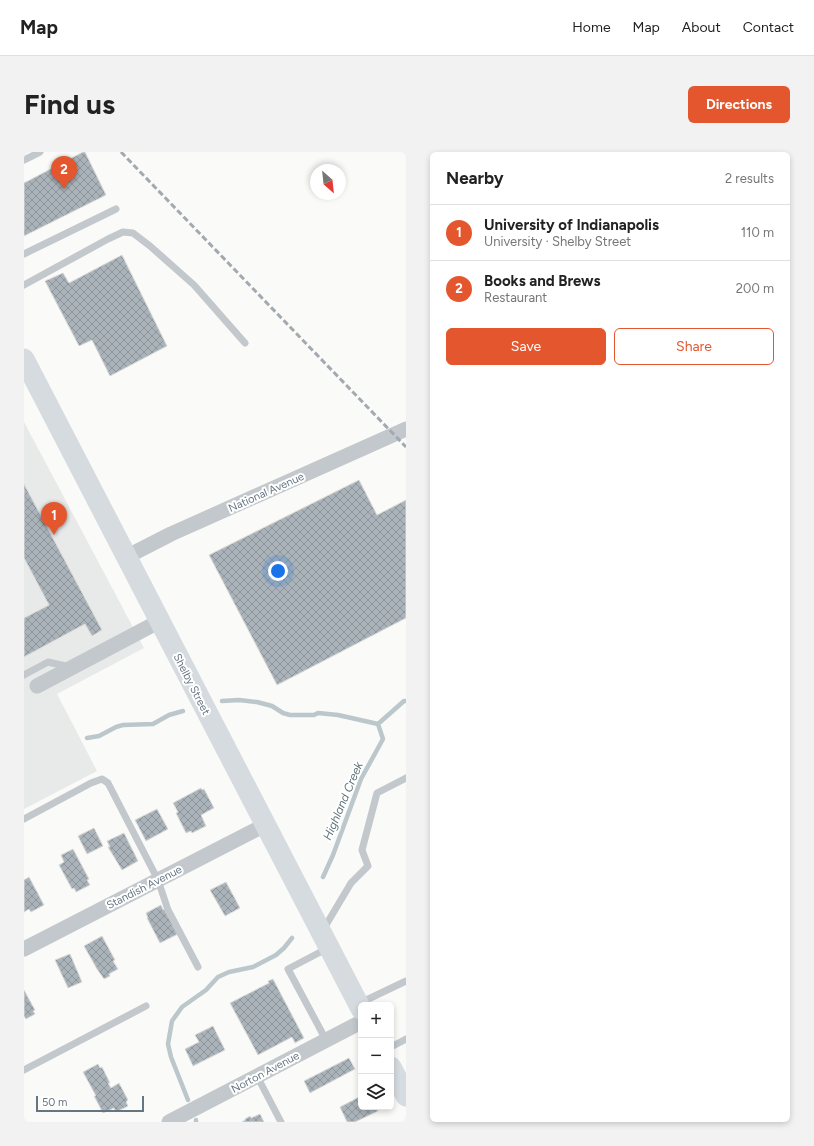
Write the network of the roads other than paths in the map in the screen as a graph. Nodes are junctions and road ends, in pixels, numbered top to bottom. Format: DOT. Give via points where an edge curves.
graph roads {
  1 [pos="40,152"];
  2 [pos="24,160"];
  3 [pos="116,209"];
  4 [pos="24,254"];
  5 [pos="24,285"];
  6 [pos="246,343"];
  7 [pos="24,359"];
  8 [pos="406,429"];
  9 [pos="126,557"];
  10 [pos="160,621"];
  11 [pos="72,668"];
  12 [pos="24,675"];
  13 [pos="37,686"];
  14 [pos="406,778"];
  15 [pos="24,818"];
  16 [pos="265,825"];
  17 [pos="158,880"];
  18 [pos="325,940"];
  19 [pos="24,949"];
  20 [pos="198,967"];
  21 [pos="406,981"];
  22 [pos="375,1002"];
  23 [pos="146,1006"];
  24 [pos="358,1008"];
  25 [pos="358,1014"];
  26 [pos="406,1039"];
  27 [pos="326,1040"];
  28 [pos="394,1045"];
  29 [pos="24,1070"];
  30 [pos="394,1073"];
  31 [pos="257,1076"];
  32 [pos="406,1096"];
  33 [pos="169,1122"];
  34 [pos="281,1122"];
  1 -- 2 [label="lane"];
  3 -- 4 [label="lane"];
  5 -- 6 [label="lane" via="108,239 123,232 133,233 194,285"];
  7 -- 9 [label="main road, Shelby Street"];
  8 -- 9 [label="street, National Avenue" via="171,534"];
  9 -- 10 [label="main road, Shelby Street"];
  10 -- 11 [label="street"];
  10 -- 16 [label="main road, Shelby Street"];
  11 -- 12 [label="lane" via="48,662"];
  11 -- 13 [label="street"];
  14 -- 18 [label="lane" via="377,793 362,850 368,866 351,883"];
  15 -- 17 [label="lane" via="91,783 102,780 112,789"];
  16 -- 17 [label="street, Standish Avenue"];
  16 -- 18 [label="main road, Shelby Street"];
  17 -- 19 [label="street, Standish Avenue"];
  17 -- 20 [label="lane" via="168,910"];
  18 -- 24 [label="main road, Shelby Street"];
  18 -- 27 [label="lane" via="288,969"];
  21 -- 22 [label="lane"];
  23 -- 29 [label="lane"];
  25 -- 27 [label="street, Norton Avenue"];
  26 -- 28 [label="lane"];
  27 -- 31 [label="street, Norton Avenue"];
  30 -- 32 [label="main road"];
  31 -- 33 [label="street, Norton Avenue"];
  31 -- 34 [label="lane"];
}
